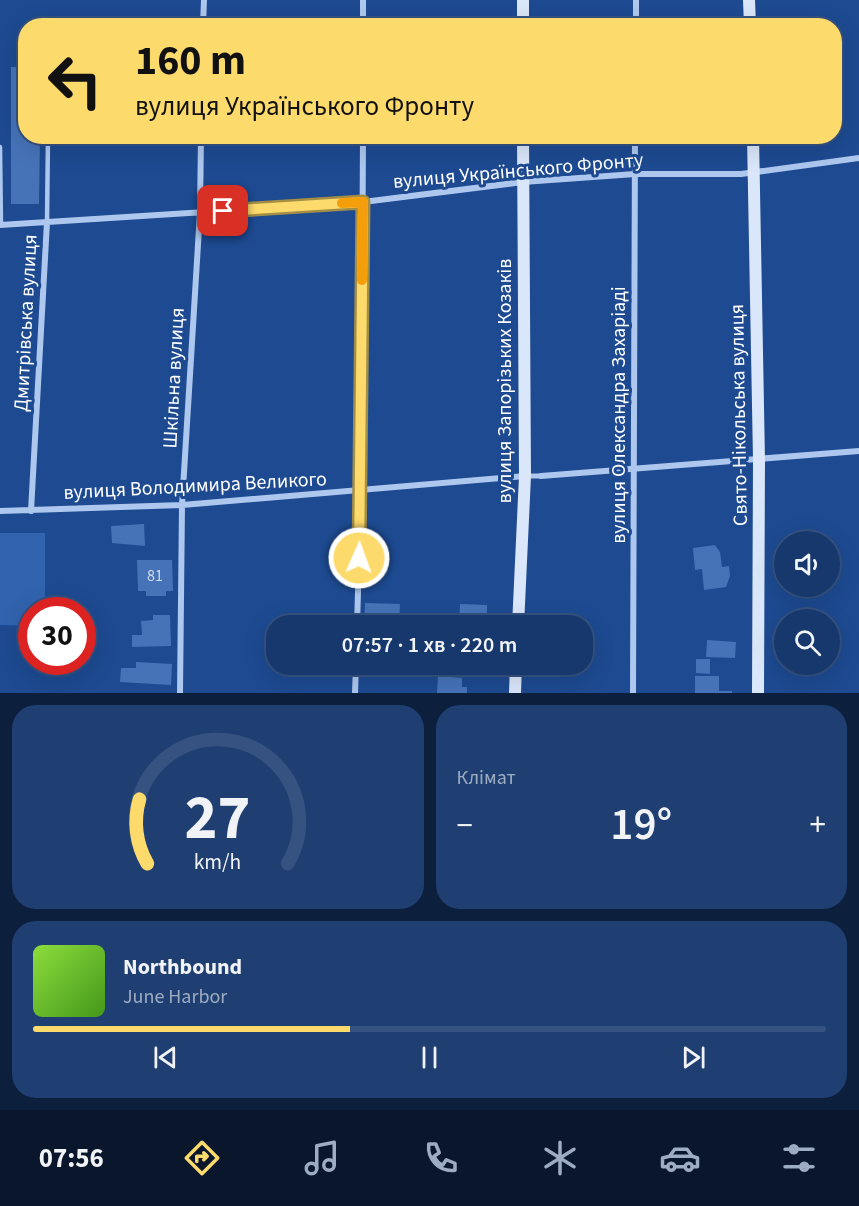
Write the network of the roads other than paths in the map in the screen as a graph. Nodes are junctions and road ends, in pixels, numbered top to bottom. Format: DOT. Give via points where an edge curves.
graph roads {
  1 [pos="204,0"];
  2 [pos="363,0"];
  3 [pos="523,0"];
  4 [pos="636,0"];
  5 [pos="749,0"];
  6 [pos="203,18"];
  7 [pos="363,18"];
  8 [pos="523,18"];
  9 [pos="636,18"];
  10 [pos="750,18"];
  11 [pos="48,144"];
  12 [pos="201,144"];
  13 [pos="363,144"];
  14 [pos="523,144"];
  15 [pos="636,144"];
  16 [pos="753,144"];
  17 [pos="0,147"];
  18 [pos="859,158"];
  19 [pos="755,172"];
  20 [pos="635,174"];
  21 [pos="523,182"];
  22 [pos="363,202"];
  23 [pos="200,212"];
  24 [pos="47,222"];
  25 [pos="1,225"];
  26 [pos="859,451"];
  27 [pos="759,460"];
  28 [pos="633,469"];
  29 [pos="541,476"];
  30 [pos="525,477"];
  31 [pos="361,491"];
  32 [pos="182,505"];
  33 [pos="0,511"];
  34 [pos="31,511"];
  35 [pos="357,615"];
  36 [pos="519,615"];
  37 [pos="356,675"];
  38 [pos="515,675"];
  39 [pos="180,693"];
  40 [pos="355,693"];
  41 [pos="514,693"];
  42 [pos="633,693"];
  43 [pos="758,693"];
  1 -- 6 [label="street"];
  2 -- 7 [label="street"];
  3 -- 8 [label="main road"];
  4 -- 9 [label="street"];
  5 -- 10 [label="main road"];
  11 -- 24 [label="lane, Дмитрівська вулиця"];
  12 -- 23 [label="street, Шкільна вулиця"];
  13 -- 22 [label="street"];
  14 -- 21 [label="main road, вулиця Запорізьких Козаків"];
  15 -- 20 [label="street, вулиця Олександра Захаріаді"];
  16 -- 19 [label="main road, Свято-Нікольська вулиця"];
  17 -- 25 [label="lane"];
  18 -- 19 [label="street, вулиця Українського Фронту"];
  19 -- 20 [label="street, вулиця Українського Фронту"];
  19 -- 27 [label="main road, Свято-Нікольська вулиця"];
  20 -- 21 [label="street, вулиця Українського Фронту"];
  20 -- 28 [label="street, вулиця Олександра Захаріаді"];
  21 -- 22 [label="street, вулиця Українського Фронту"];
  21 -- 30 [label="main road, вулиця Запорізьких Козаків"];
  22 -- 23 [label="street, вулиця Українського Фронту"];
  22 -- 31 [label="street"];
  23 -- 24 [label="street, вулиця Українського Фронту"];
  23 -- 32 [label="street, Шкільна вулиця"];
  24 -- 25 [label="street, вулиця Українського Фронту"];
  24 -- 34 [label="street, Дмитрівська вулиця"];
  26 -- 27 [label="street, вулиця Володимира Великого"];
  27 -- 28 [label="street, вулиця Володимира Великого"];
  27 -- 43 [label="main road, Свято-Нікольська вулиця"];
  28 -- 29 [label="street, вулиця Володимира Великого"];
  28 -- 42 [label="street, вулиця Олександра Захаріаді"];
  29 -- 30 [label="street, вулиця Володимира Великого"];
  30 -- 31 [label="street, вулиця Володимира Великого"];
  30 -- 36 [label="main road, вулиця Запорізьких Козаків"];
  31 -- 32 [label="street, вулиця Володимира Великого"];
  31 -- 35 [label="street"];
  32 -- 34 [label="street, вулиця Володимира Великого"];
  32 -- 39 [label="street, Шкільна вулиця"];
  33 -- 34 [label="street, вулиця Володимира Великого"];
  37 -- 40 [label="street"];
  38 -- 41 [label="main road"];
}
